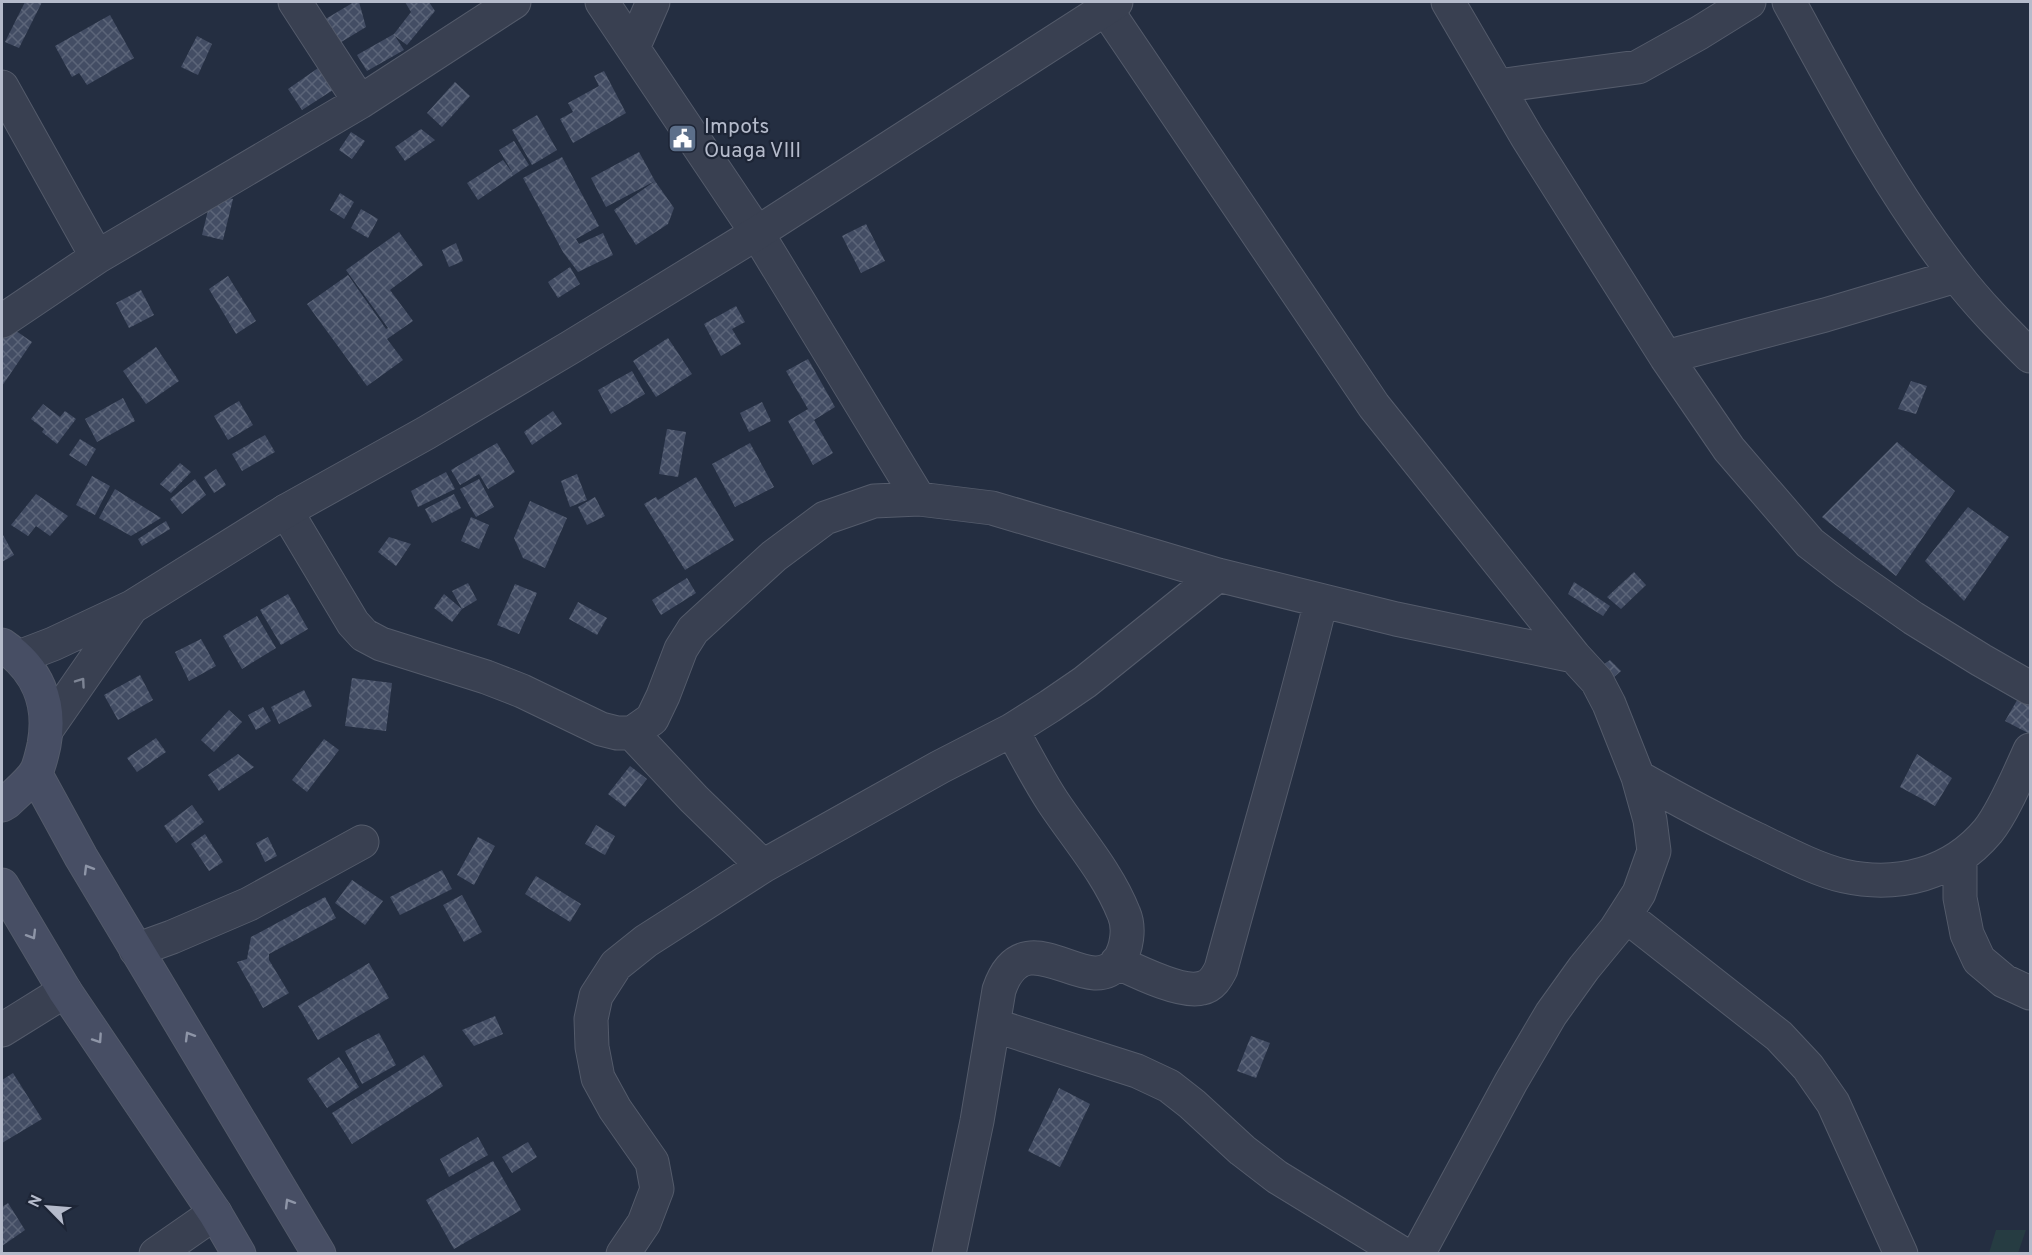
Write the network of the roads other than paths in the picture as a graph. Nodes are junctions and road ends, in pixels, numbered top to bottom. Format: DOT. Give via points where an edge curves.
graph roads {
  1 [pos="295,2"];
  2 [pos="514,2"];
  3 [pos="602,2"];
  4 [pos="653,2"];
  5 [pos="1448,2"];
  6 [pos="1749,2"];
  7 [pos="1789,2"];
  8 [pos="1107,4"];
  9 [pos="633,48"];
  10 [pos="1498,86"];
  11 [pos="2,87"];
  12 [pos="360,102"];
  13 [pos="757,233"];
  14 [pos="97,257"];
  15 [pos="1956,276"];
  16 [pos="2,321"];
  17 [pos="2031,356"];
  18 [pos="1666,357"];
  19 [pos="919,498"];
  20 [pos="286,511"];
  21 [pos="1218,576"];
  22 [pos="1321,601"];
  23 [pos="132,607"];
  24 [pos="10,651"];
  25 [pos="1574,656"];
  26 [pos="2031,688"];
  27 [pos="47,729"];
  28 [pos="1012,730"];
  29 [pos="632,733"];
  30 [pos="2031,750"];
  31 [pos="36,773"];
  32 [pos="1638,777"];
  33 [pos="2,805"];
  34 [pos="362,842"];
  35 [pos="1960,858"];
  36 [pos="763,866"];
  37 [pos="2,885"];
  38 [pos="1625,915"];
  39 [pos="136,950"];
  40 [pos="1117,963"];
  41 [pos="65,991"];
  42 [pos="2031,993"];
  43 [pos="993,1025"];
  44 [pos="2,1030"];
  45 [pos="215,1214"];
  46 [pos="156,1254"];
  47 [pos="239,1254"];
  48 [pos="319,1254"];
  49 [pos="623,1254"];
  50 [pos="949,1254"];
  51 [pos="1403,1254"];
  52 [pos="1418,1254"];
  53 [pos="1901,1254"];
  1 -- 12 [label="street"];
  2 -- 12 [label="street"];
  3 -- 9 [label="street"];
  4 -- 9 [label="street"];
  5 -- 10 [label="street"];
  6 -- 10 [label="street" via="1638,67"];
  7 -- 15 [label="street" via="1885,173"];
  8 -- 13 [label="street"];
  8 -- 25 [label="street" via="1374,405"];
  9 -- 13 [label="street"];
  10 -- 18 [label="street"];
  11 -- 14 [label="street"];
  12 -- 14 [label="street"];
  13 -- 19 [label="street"];
  13 -- 20 [label="street" via="494,393"];
  14 -- 16 [label="street"];
  15 -- 17 [label="street"];
  15 -- 18 [label="street"];
  18 -- 26 [label="street" via="1729,449 1810,543 1913,618"];
  19 -- 21 [label="street" via="992,508"];
  19 -- 29 [label="street" via="874,501 825,518 774,556 693,630 652,719"];
  20 -- 23 [label="street"];
  20 -- 29 [label="street" via="364,635 403,652 486,677 601,729"];
  21 -- 22 [label="street"];
  21 -- 28 [label="street" via="1085,682"];
  22 -- 25 [label="street"];
  22 -- 40 [label="street" via="1216,980 1202,988 1183,987"];
  23 -- 24 [label="street" via="53,644"];
  27 -- 23 [label="street, one-way"];
  24 -- 27 [label="main road" via="35,678 44,703"];
  25 -- 32 [label="street" via="1598,681"];
  27 -- 31 [label="main road"];
  28 -- 36 [label="street"];
  28 -- 40 [label="street" via="1125,915 1125,946"];
  29 -- 36 [label="street"];
  30 -- 35 [label="street" via="1989,830"];
  31 -- 33 [label="main road"];
  39 -- 31 [label="main road, one-way"];
  32 -- 35 [label="street" via="1792,857 1843,876 1886,881 1924,875"];
  32 -- 38 [label="street" via="1654,850 1639,893"];
  34 -- 39 [label="street" via="249,904"];
  35 -- 42 [label="street" via="1960,898 1967,934 1979,960 2004,981"];
  36 -- 49 [label="street" via="646,941 616,965 596,996 591,1019 598,1078 652,1162 657,1189 644,1223"];
  37 -- 41 [label="main road, one-way"];
  38 -- 52 [label="street" via="1551,1014"];
  38 -- 53 [label="street" via="1779,1036 1808,1067 1833,1103"];
  48 -- 39 [label="main road, one-way"];
  40 -- 43 [label="street" via="1094,974 1031,957 1017,962 1004,976"];
  41 -- 44 [label="street"];
  41 -- 45 [label="main road, one-way"];
  43 -- 50 [label="street"];
  43 -- 51 [label="street" via="1137,1071 1169,1086 1277,1177"];
  45 -- 46 [label="street"];
  45 -- 47 [label="main road"];
}
